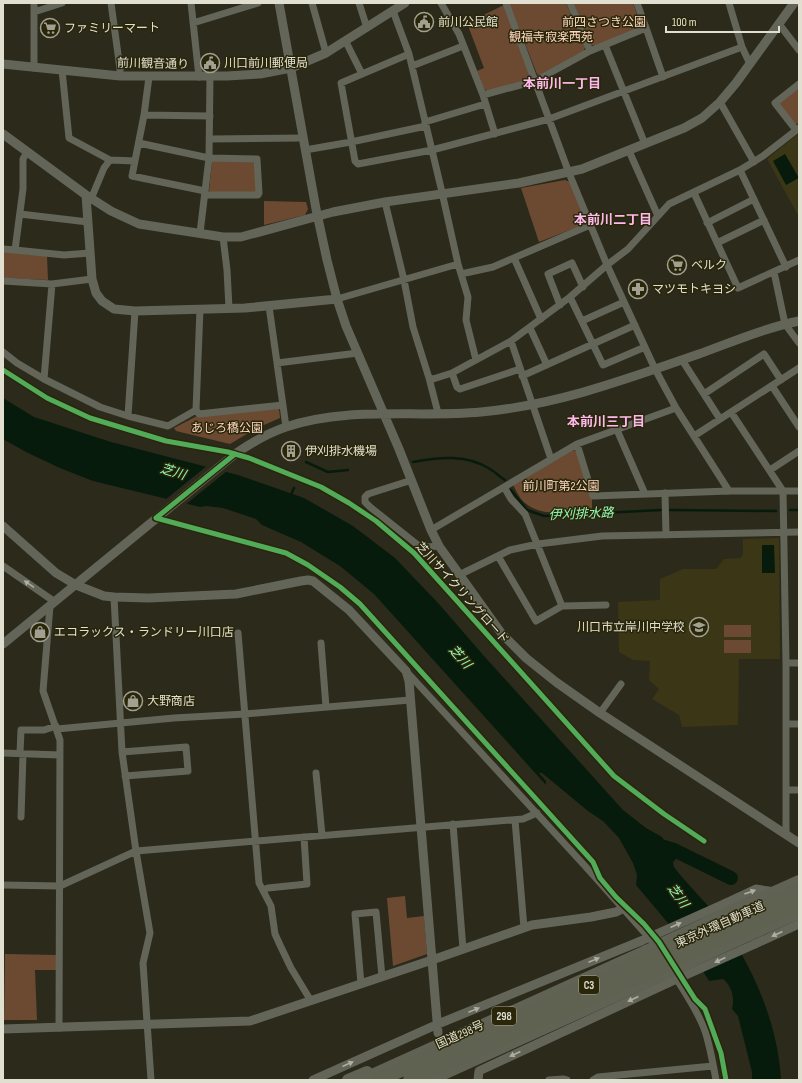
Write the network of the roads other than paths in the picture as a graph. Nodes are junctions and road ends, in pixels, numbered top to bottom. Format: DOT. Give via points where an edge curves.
graph roads {
  1 [pos="34,3"];
  2 [pos="62,3"];
  3 [pos="111,3"];
  4 [pos="191,3"];
  5 [pos="258,3"];
  6 [pos="279,3"];
  7 [pos="312,3"];
  8 [pos="359,3"];
  9 [pos="406,3"];
  10 [pos="441,3"];
  11 [pos="506,3"];
  12 [pos="570,3"];
  13 [pos="637,3"];
  14 [pos="729,3"];
  15 [pos="794,3"];
  16 [pos="393,11"];
  17 [pos="34,12"];
  18 [pos="193,23"];
  19 [pos="778,24"];
  20 [pos="367,28"];
  21 [pos="646,28"];
  22 [pos="346,42"];
  23 [pos="605,45"];
  24 [pos="463,46"];
  25 [pos="742,47"];
  26 [pos="799,50"];
  27 [pos="590,51"];
  28 [pos="326,53"];
  29 [pos="409,54"];
  30 [pos="3,64"];
  31 [pos="750,64"];
  32 [pos="412,66"];
  33 [pos="34,68"];
  34 [pos="291,68"];
  35 [pos="62,70"];
  36 [pos="362,74"];
  37 [pos="120,76"];
  38 [pos="210,76"];
  39 [pos="149,77"];
  40 [pos="199,77"];
  41 [pos="663,77"];
  42 [pos="535,80"];
  43 [pos="799,84"];
  44 [pos="624,91"];
  45 [pos="483,95"];
  46 [pos="720,102"];
  47 [pos="485,104"];
  48 [pos="144,115"];
  49 [pos="210,116"];
  50 [pos="549,119"];
  51 [pos="426,124"];
  52 [pos="798,129"];
  53 [pos="3,134"];
  54 [pos="495,134"];
  55 [pos="303,138"];
  56 [pos="210,139"];
  57 [pos="351,142"];
  58 [pos="139,143"];
  59 [pos="645,144"];
  60 [pos="305,150"];
  61 [pos="432,150"];
  62 [pos="629,150"];
  63 [pos="27,152"];
  64 [pos="209,158"];
  65 [pos="110,160"];
  66 [pos="135,161"];
  67 [pos="754,162"];
  68 [pos="740,170"];
  69 [pos="569,173"];
  70 [pos="205,193"];
  71 [pos="694,193"];
  72 [pos="443,194"];
  73 [pos="88,197"];
  74 [pos="754,199"];
  75 [pos="385,202"];
  76 [pos="20,214"];
  77 [pos="318,216"];
  78 [pos="658,216"];
  79 [pos="764,220"];
  80 [pos="88,222"];
  81 [pos="708,222"];
  82 [pos="590,225"];
  83 [pos="200,233"];
  84 [pos="223,237"];
  85 [pos="717,243"];
  86 [pos="3,249"];
  87 [pos="15,250"];
  88 [pos="90,253"];
  89 [pos="514,258"];
  90 [pos="799,260"];
  91 [pos="458,264"];
  92 [pos="607,265"];
  93 [pos="786,267"];
  94 [pos="774,272"];
  95 [pos="461,274"];
  96 [pos="92,279"];
  97 [pos="404,280"];
  98 [pos="3,281"];
  99 [pos="52,284"];
  100 [pos="583,286"];
  101 [pos="570,297"];
  102 [pos="337,299"];
  103 [pos="624,302"];
  104 [pos="560,304"];
  105 [pos="269,306"];
  106 [pos="229,308"];
  107 [pos="200,309"];
  108 [pos="135,311"];
  109 [pos="541,319"];
  110 [pos="582,321"];
  111 [pos="799,321"];
  112 [pos="785,324"];
  113 [pos="635,325"];
  114 [pos="530,328"];
  115 [pos="511,342"];
  116 [pos="594,343"];
  117 [pos="799,343"];
  118 [pos="645,347"];
  119 [pos="3,352"];
  120 [pos="358,354"];
  121 [pos="476,360"];
  122 [pos="682,360"];
  123 [pos="277,363"];
  124 [pos="547,365"];
  125 [pos="799,368"];
  126 [pos="655,369"];
  127 [pos="521,372"];
  128 [pos="452,373"];
  129 [pos="429,378"];
  130 [pos="44,379"];
  131 [pos="781,380"];
  132 [pos="772,386"];
  133 [pos="704,394"];
  134 [pos="283,405"];
  135 [pos="532,405"];
  136 [pos="676,408"];
  137 [pos="196,410"];
  138 [pos="731,412"];
  139 [pos="436,414"];
  140 [pos="384,415"];
  141 [pos="128,416"];
  142 [pos="720,419"];
  143 [pos="799,426"];
  144 [pos="286,427"];
  145 [pos="617,430"];
  146 [pos="694,436"];
  147 [pos="577,444"];
  148 [pos="799,451"];
  149 [pos="551,459"];
  150 [pos="770,470"];
  151 [pos="412,480"];
  152 [pos="504,487"];
  153 [pos="729,491"];
  154 [pos="783,491"];
  155 [pos="799,491"];
  156 [pos="665,493"];
  157 [pos="645,494"];
  158 [pos="3,526"];
  159 [pos="431,530"];
  160 [pos="783,532"];
  161 [pos="799,532"];
  162 [pos="666,535"];
  163 [pos="538,544"];
  164 [pos="439,546"];
  165 [pos="498,556"];
  166 [pos="3,566"];
  167 [pos="459,575"];
  168 [pos="76,585"];
  169 [pos="114,597"];
  170 [pos="53,604"];
  171 [pos="606,605"];
  172 [pos="562,606"];
  173 [pos="238,634"];
  174 [pos="321,643"];
  175 [pos="3,644"];
  176 [pos="786,663"];
  177 [pos="799,663"];
  178 [pos="406,670"];
  179 [pos="621,684"];
  180 [pos="410,700"];
  181 [pos="326,707"];
  182 [pos="600,712"];
  183 [pos="245,714"];
  184 [pos="120,724"];
  185 [pos="786,724"];
  186 [pos="799,724"];
  187 [pos="56,727"];
  188 [pos="122,752"];
  189 [pos="3,753"];
  190 [pos="22,753"];
  191 [pos="60,755"];
  192 [pos="316,773"];
  193 [pos="125,776"];
  194 [pos="787,790"];
  195 [pos="799,790"];
  196 [pos="537,813"];
  197 [pos="22,817"];
  198 [pos="515,820"];
  199 [pos="453,824"];
  200 [pos="421,827"];
  201 [pos="786,834"];
  202 [pos="322,835"];
  203 [pos="304,837"];
  204 [pos="255,842"];
  205 [pos="799,843"];
  206 [pos="136,851"];
  207 [pos="799,881"];
  208 [pos="3,885"];
  209 [pos="60,886"];
  210 [pos="263,890"];
  211 [pos="799,890"];
  212 [pos="799,904"];
  213 [pos="622,909"];
  214 [pos="799,913"];
  215 [pos="799,924"];
  216 [pos="524,928"];
  217 [pos="752,940"];
  218 [pos="644,946"];
  219 [pos="464,949"];
  220 [pos="432,960"];
  221 [pos="382,977"];
  222 [pos="665,979"];
  223 [pos="361,984"];
  224 [pos="311,1001"];
  225 [pos="147,1025"];
  226 [pos="550,1026"];
  227 [pos="59,1028"];
  228 [pos="3,1029"];
  229 [pos="438,1029"];
  230 [pos="464,1033"];
  231 [pos="713,1066"];
  232 [pos="151,1080"];
  233 [pos="313,1080"];
  234 [pos="348,1080"];
  235 [pos="361,1080"];
  236 [pos="379,1080"];
  237 [pos="410,1080"];
  238 [pos="430,1080"];
  239 [pos="443,1080"];
  240 [pos="478,1080"];
  241 [pos="549,1080"];
  242 [pos="567,1080"];
  243 [pos="593,1080"];
  244 [pos="716,1080"];
  1 -- 17 [label="street"];
  2 -- 17 [label="street"];
  3 -- 37 [label="street"];
  4 -- 18 [label="street"];
  5 -- 18 [label="street"];
  6 -- 34 [label="street"];
  7 -- 28 [label="street"];
  8 -- 20 [label="street"];
  9 -- 16 [label="street, 前川観音通り"];
  10 -- 24 [label="street"];
  11 -- 42 [label="street"];
  12 -- 27 [label="street"];
  13 -- 21 [label="street"];
  14 -- 25 [label="street"];
  15 -- 19 [label="street"];
  16 -- 20 [label="street, 前川観音通り"];
  16 -- 29 [label="street"];
  17 -- 33 [label="street"];
  18 -- 40 [label="street"];
  19 -- 26 [label="street"];
  19 -- 31 [label="street"];
  20 -- 22 [label="street, 前川観音通り"];
  21 -- 23 [label="street"];
  21 -- 41 [label="street"];
  22 -- 28 [label="street, 前川観音通り"];
  22 -- 36 [label="street"];
  23 -- 27 [label="street"];
  23 -- 44 [label="street"];
  24 -- 32 [label="street"];
  24 -- 45 [label="street"];
  25 -- 31 [label="street"];
  25 -- 41 [label="street"];
  27 -- 42 [label="street"];
  28 -- 34 [label="street, 前川観音通り"];
  29 -- 32 [label="street"];
  29 -- 36 [label="street"];
  30 -- 33 [label="street, 前川観音通り"];
  31 -- 46 [label="street"];
  32 -- 51 [label="street"];
  33 -- 35 [label="street, 前川観音通り"];
  34 -- 38 [label="street, 前川観音通り" via="254,75"];
  34 -- 55 [label="street"];
  35 -- 37 [label="street, 前川観音通り"];
  35 -- 65 [label="street" via="69,138"];
  36 -- 57 [label="street" via="342,83"];
  37 -- 39 [label="street, 前川観音通り"];
  38 -- 40 [label="street, 前川観音通り"];
  38 -- 49 [label="street"];
  39 -- 40 [label="street, 前川観音通り"];
  39 -- 48 [label="street"];
  41 -- 44 [label="street"];
  42 -- 45 [label="street"];
  42 -- 50 [label="street"];
  43 -- 52 [label="street" via="775,103"];
  44 -- 50 [label="street"];
  44 -- 59 [label="street"];
  45 -- 47 [label="street"];
  46 -- 59 [label="street" via="702,118"];
  46 -- 67 [label="street"];
  47 -- 51 [label="street"];
  47 -- 54 [label="street"];
  48 -- 49 [label="street"];
  48 -- 58 [label="street"];
  49 -- 56 [label="street"];
  50 -- 54 [label="street"];
  50 -- 69 [label="street"];
  51 -- 57 [label="street"];
  51 -- 61 [label="street"];
  52 -- 67 [label="street"];
  53 -- 63 [label="street"];
  54 -- 61 [label="street"];
  55 -- 56 [label="street"];
  55 -- 60 [label="street"];
  56 -- 64 [label="street"];
  57 -- 60 [label="street"];
  57 -- 61 [label="street" via="358,164"];
  58 -- 64 [label="street"];
  58 -- 66 [label="street"];
  59 -- 62 [label="street"];
  60 -- 77 [label="street"];
  61 -- 72 [label="street"];
  62 -- 69 [label="street"];
  62 -- 78 [label="street"];
  63 -- 73 [label="street"];
  63 -- 76 [label="street" via="24,159 24,189"];
  64 -- 70 [label="street"];
  64 -- 70 [label="street" via="257,159 259,193"];
  65 -- 66 [label="street"];
  65 -- 73 [label="street"];
  66 -- 70 [label="street" via="132,176"];
  67 -- 68 [label="street"];
  68 -- 71 [label="street"];
  68 -- 74 [label="street"];
  69 -- 72 [label="street"];
  69 -- 82 [label="street"];
  70 -- 83 [label="street"];
  71 -- 78 [label="street" via="669,204"];
  71 -- 81 [label="street"];
  72 -- 75 [label="street"];
  72 -- 91 [label="street"];
  73 -- 80 [label="street"];
  73 -- 83 [label="street" via="139,224"];
  74 -- 79 [label="street"];
  74 -- 81 [label="street"];
  75 -- 77 [label="street"];
  75 -- 97 [label="street"];
  76 -- 80 [label="street"];
  76 -- 87 [label="street"];
  77 -- 84 [label="street" via="241,237"];
  77 -- 102 [label="street"];
  78 -- 92 [label="street" via="628,249"];
  79 -- 85 [label="street"];
  79 -- 93 [label="street"];
  80 -- 88 [label="street"];
  81 -- 85 [label="street"];
  82 -- 89 [label="street"];
  82 -- 92 [label="street"];
  83 -- 84 [label="street"];
  84 -- 106 [label="street"];
  85 -- 94 [label="street" via="738,288"];
  86 -- 87 [label="street"];
  87 -- 88 [label="street" via="64,255"];
  88 -- 96 [label="street"];
  89 -- 95 [label="street" via="492,267"];
  89 -- 109 [label="street"];
  90 -- 93 [label="street"];
  91 -- 95 [label="street"];
  91 -- 97 [label="street"];
  92 -- 100 [label="street"];
  92 -- 103 [label="street"];
  93 -- 94 [label="street"];
  94 -- 112 [label="street"];
  95 -- 121 [label="street" via="468,297 466,320"];
  96 -- 99 [label="street"];
  96 -- 108 [label="street" via="96,293 102,301 114,309"];
  97 -- 102 [label="street"];
  97 -- 129 [label="street" via="413,328"];
  98 -- 99 [label="street"];
  99 -- 130 [label="street"];
  100 -- 101 [label="street"];
  100 -- 104 [label="street" via="572,263 548,274"];
  101 -- 104 [label="street"];
  101 -- 110 [label="street"];
  102 -- 105 [label="street"];
  102 -- 120 [label="street"];
  103 -- 110 [label="street"];
  103 -- 113 [label="street"];
  104 -- 109 [label="street"];
  105 -- 106 [label="street"];
  105 -- 123 [label="street"];
  106 -- 107 [label="street"];
  107 -- 108 [label="street"];
  107 -- 137 [label="street"];
  108 -- 141 [label="street"];
  109 -- 114 [label="street"];
  110 -- 116 [label="street"];
  111 -- 112 [label="street"];
  112 -- 117 [label="street"];
  112 -- 122 [label="street"];
  113 -- 116 [label="street"];
  113 -- 118 [label="street"];
  114 -- 115 [label="street"];
  114 -- 124 [label="street"];
  115 -- 121 [label="street"];
  115 -- 127 [label="street"];
  116 -- 118 [label="street" via="603,365"];
  116 -- 124 [label="street"];
  118 -- 126 [label="street"];
  119 -- 130 [label="street"];
  120 -- 123 [label="street"];
  120 -- 140 [label="street"];
  121 -- 128 [label="street"];
  122 -- 126 [label="street"];
  122 -- 133 [label="street"];
  123 -- 134 [label="street"];
  124 -- 127 [label="street"];
  125 -- 131 [label="street"];
  126 -- 135 [label="street" via="564,398"];
  126 -- 136 [label="street"];
  127 -- 128 [label="street" via="460,389"];
  127 -- 135 [label="street"];
  128 -- 129 [label="street"];
  129 -- 139 [label="street"];
  130 -- 141 [label="street" via="100,407"];
  131 -- 132 [label="street"];
  131 -- 133 [label="street" via="764,354"];
  132 -- 138 [label="street"];
  132 -- 143 [label="street"];
  133 -- 142 [label="street"];
  134 -- 137 [label="street" via="199,414"];
  134 -- 144 [label="street"];
  135 -- 139 [label="street" via="481,412"];
  135 -- 149 [label="street"];
  136 -- 145 [label="street"];
  136 -- 146 [label="street"];
  137 -- 141 [label="street" via="168,426"];
  138 -- 142 [label="street"];
  138 -- 150 [label="street"];
  139 -- 140 [label="street"];
  140 -- 144 [label="street" via="333,417"];
  140 -- 151 [label="street"];
  142 -- 146 [label="street"];
  144 -- 168 [label="street" via="260,439 230,458"];
  145 -- 147 [label="street"];
  145 -- 157 [label="street"];
  146 -- 153 [label="street"];
  147 -- 149 [label="street"];
  147 -- 157 [label="street" via="593,496"];
  148 -- 150 [label="street"];
  149 -- 152 [label="street"];
  150 -- 154 [label="street"];
  151 -- 159 [label="street"];
  151 -- 164 [label="street" via="368,494 365,496 365,502 419,546"];
  152 -- 159 [label="street"];
  152 -- 163 [label="street" via="525,514"];
  153 -- 154 [label="street"];
  153 -- 156 [label="street"];
  154 -- 155 [label="street"];
  154 -- 160 [label="street"];
  156 -- 157 [label="street"];
  156 -- 162 [label="street"];
  158 -- 168 [label="street" via="56,573"];
  159 -- 164 [label="street"];
  160 -- 161 [label="street"];
  160 -- 162 [label="street"];
  160 -- 176 [label="street"];
  162 -- 163 [label="street" via="602,536"];
  163 -- 165 [label="street" via="510,550"];
  163 -- 172 [label="street"];
  164 -- 167 [label="street"];
  165 -- 167 [label="street"];
  165 -- 172 [label="street" via="536,621"];
  170 -- 166 [label="street, one-way"];
  167 -- 182 [label="street" via="513,646 543,672"];
  168 -- 169 [label="street" via="104,596"];
  168 -- 170 [label="street"];
  169 -- 178 [label="street" via="236,594 313,581 349,610"];
  169 -- 184 [label="street"];
  170 -- 175 [label="street"];
  170 -- 187 [label="street" via="43,691"];
  171 -- 172 [label="street"];
  173 -- 183 [label="street"];
  174 -- 181 [label="street"];
  176 -- 177 [label="street"];
  176 -- 185 [label="street"];
  178 -- 180 [label="street"];
  178 -- 196 [label="street"];
  179 -- 182 [label="street"];
  180 -- 181 [label="street"];
  180 -- 200 [label="street"];
  181 -- 183 [label="street"];
  182 -- 201 [label="street"];
  183 -- 184 [label="street"];
  183 -- 204 [label="street"];
  184 -- 187 [label="street"];
  184 -- 188 [label="street"];
  185 -- 186 [label="street"];
  185 -- 194 [label="street"];
  187 -- 190 [label="street" via="21,730"];
  187 -- 191 [label="street" via="60,740"];
  188 -- 193 [label="street"];
  188 -- 193 [label="street" via="186,747 188,771"];
  189 -- 190 [label="street"];
  190 -- 191 [label="street"];
  190 -- 197 [label="street"];
  191 -- 209 [label="street"];
  192 -- 202 [label="street"];
  193 -- 206 [label="street"];
  194 -- 195 [label="street"];
  194 -- 201 [label="street"];
  196 -- 198 [label="street"];
  196 -- 213 [label="street"];
  198 -- 199 [label="street"];
  198 -- 216 [label="street"];
  199 -- 200 [label="street"];
  199 -- 219 [label="street"];
  200 -- 202 [label="street"];
  200 -- 220 [label="street"];
  201 -- 205 [label="street"];
  202 -- 203 [label="street"];
  203 -- 204 [label="street"];
  203 -- 210 [label="street" via="307,884"];
  204 -- 206 [label="street"];
  204 -- 210 [label="street" via="259,883"];
  206 -- 209 [label="street"];
  206 -- 225 [label="street" via="150,933 143,963"];
  218 -- 207 [label="highway, 国道298号 / 298, one-way, bridge" via="729,907 776,892"];
  208 -- 209 [label="street"];
  209 -- 227 [label="street"];
  210 -- 224 [label="street" via="271,906 275,934"];
  211 -- 236 [label="highway, 東京外環自動車道 / C3, bridge"];
  212 -- 237 [label="highway, 東京外環自動車道 / C3, bridge"];
  213 -- 216 [label="street"];
  213 -- 231 [label="street" via="654,944 687,995 704,1029"];
  214 -- 217 [label="highway, 298"];
  215 -- 217 [label="street, one-way"];
  216 -- 219 [label="street"];
  217 -- 222 [label="highway, 298, one-way, bridge"];
  229 -- 218 [label="street, one-way"];
  218 -- 230 [label="highway, 国道298号 / 298"];
  219 -- 220 [label="street"];
  220 -- 221 [label="street"];
  220 -- 229 [label="street"];
  221 -- 223 [label="street"];
  221 -- 223 [label="street" via="376,912 355,914"];
  222 -- 226 [label="highway, 298"];
  222 -- 240 [label="street, one-way" via="479,1071"];
  223 -- 224 [label="street"];
  224 -- 225 [label="street" via="250,1021"];
  225 -- 227 [label="street"];
  225 -- 232 [label="street"];
  226 -- 238 [label="highway, 298"];
  226 -- 239 [label="highway, 298"];
  227 -- 228 [label="street"];
  233 -- 229 [label="street, one-way"];
  230 -- 234 [label="highway, 298"];
  230 -- 235 [label="highway, 国道298号 / 298"];
  231 -- 243 [label="street" via="598,1077"];
  231 -- 244 [label="street"];
  241 -- 242 [label="street"];
}
